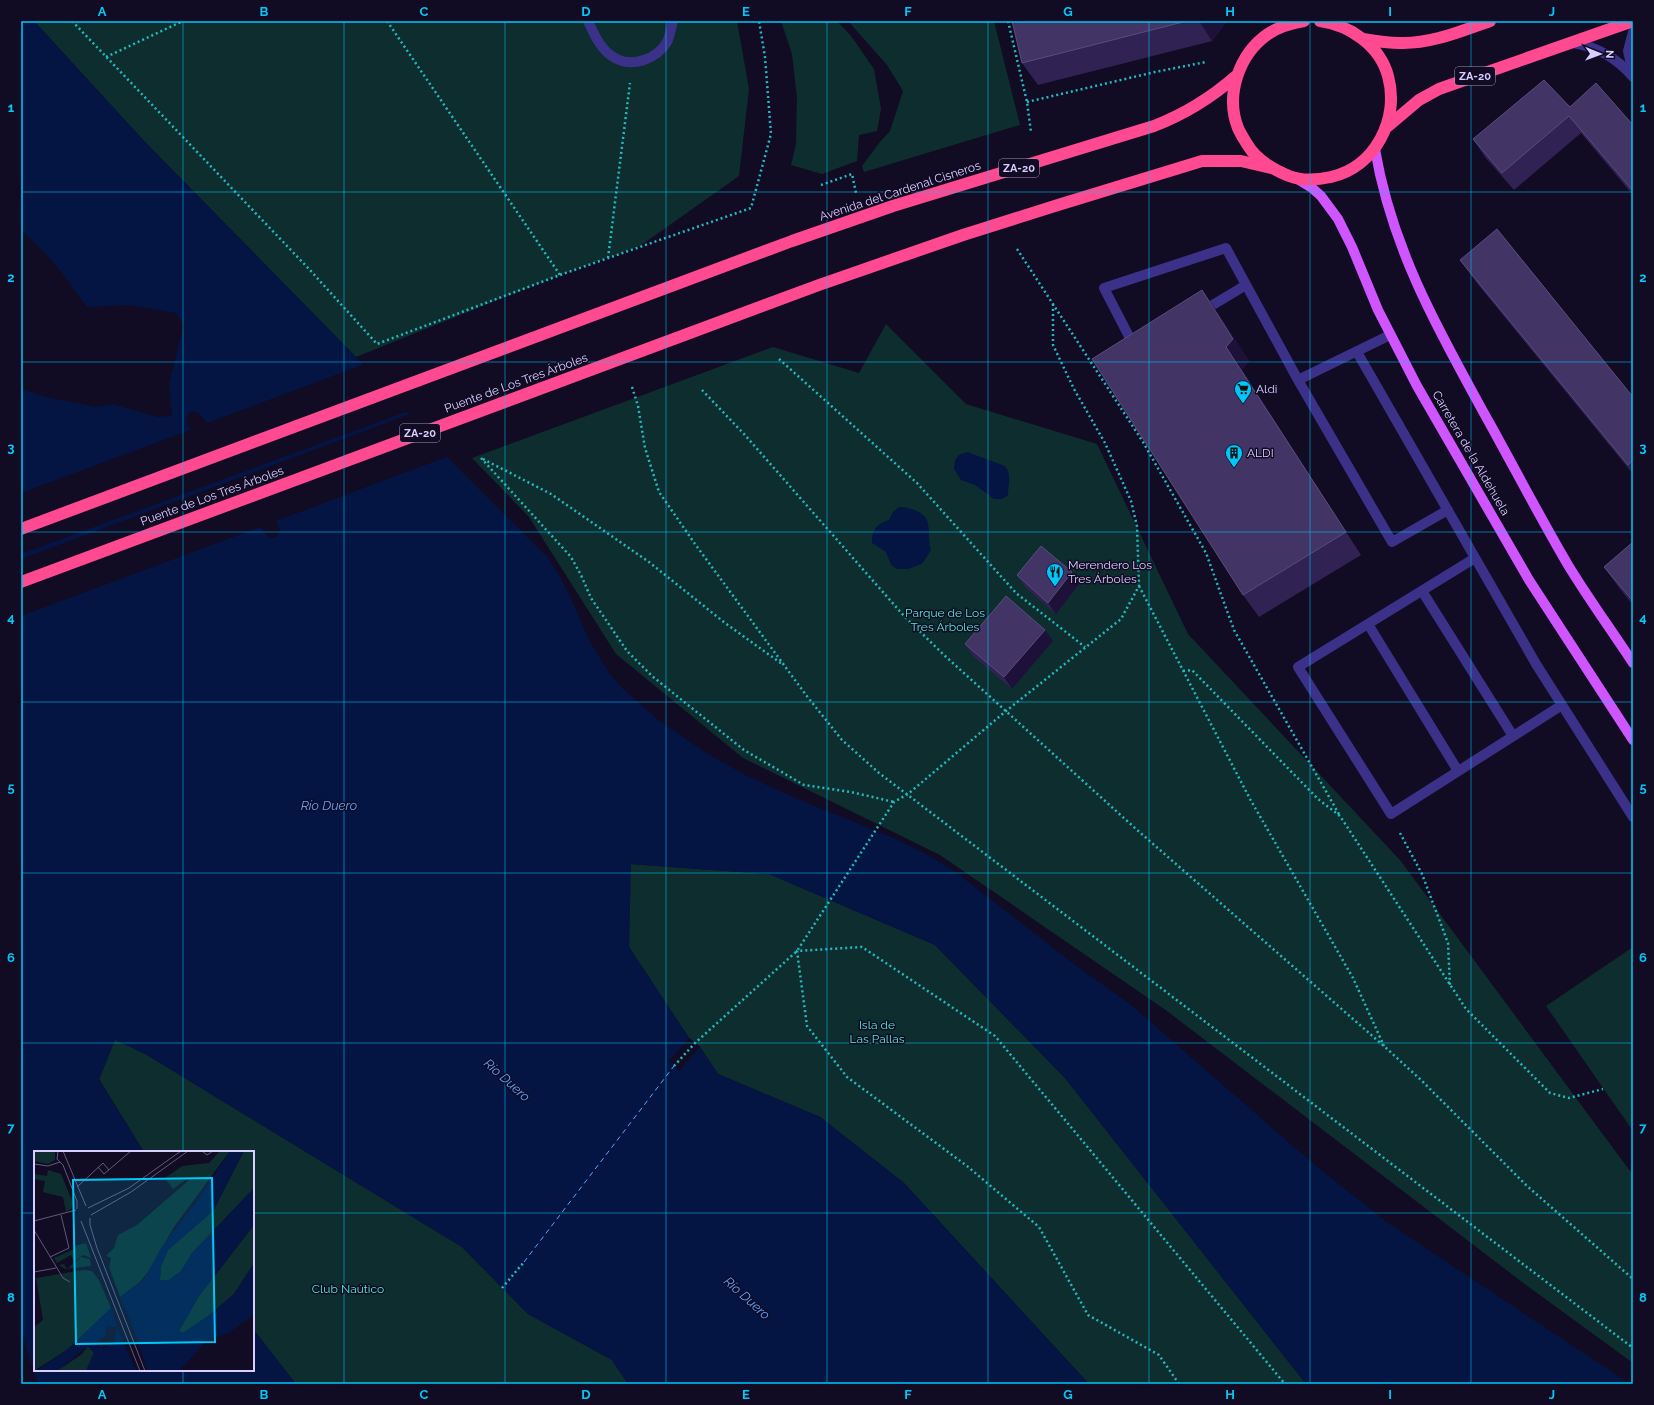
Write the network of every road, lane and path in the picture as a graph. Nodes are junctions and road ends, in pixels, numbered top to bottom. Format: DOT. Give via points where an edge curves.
graph roads {
  1 [pos="72,21"];
  2 [pos="183,21"];
  3 [pos="387,21"];
  4 [pos="588,21"];
  5 [pos="673,21"];
  6 [pos="759,21"];
  7 [pos="1008,21"];
  8 [pos="1304,21"];
  9 [pos="1320,21"];
  10 [pos="1490,21"];
  11 [pos="1633,21"];
  12 [pos="1292,22"];
  13 [pos="1346,25"];
  14 [pos="1633,32"];
  15 [pos="1363,39"];
  16 [pos="1574,43"];
  17 [pos="106,57"];
  18 [pos="1206,62"];
  19 [pos="633,63"];
  20 [pos="1633,73"];
  21 [pos="1236,76"];
  22 [pos="1633,77"];
  23 [pos="1027,102"];
  24 [pos="1387,127"];
  25 [pos="1031,132"];
  26 [pos="1375,149"];
  27 [pos="1271,168"];
  28 [pos="1296,178"];
  29 [pos="821,184"];
  30 [pos="856,193"];
  31 [pos="1017,249"];
  32 [pos="608,258"];
  33 [pos="560,275"];
  34 [pos="1246,286"];
  35 [pos="1053,303"];
  36 [pos="1191,318"];
  37 [pos="1390,335"];
  38 [pos="1143,346"];
  39 [pos="1357,352"];
  40 [pos="779,359"];
  41 [pos="1298,380"];
  42 [pos="632,387"];
  43 [pos="702,390"];
  44 [pos="1448,510"];
  45 [pos="21,529"];
  46 [pos="1475,558"];
  47 [pos="21,582"];
  48 [pos="1139,586"];
  49 [pos="1422,591"];
  50 [pos="1368,624"];
  51 [pos="1085,647"];
  52 [pos="1633,664"];
  53 [pos="784,665"];
  54 [pos="1183,671"];
  55 [pos="1562,705"];
  56 [pos="1006,711"];
  57 [pos="1513,736"];
  58 [pos="1633,740"];
  59 [pos="1458,771"];
  60 [pos="908,794"];
  61 [pos="894,802"];
  62 [pos="1391,814"];
  63 [pos="1340,816"];
  64 [pos="1633,817"];
  65 [pos="797,951"];
  66 [pos="1450,986"];
  67 [pos="1385,1047"];
  68 [pos="674,1066"];
  69 [pos="1603,1089"];
  70 [pos="524,1262"];
  71 [pos="1633,1279"];
  72 [pos="502,1288"];
  73 [pos="1633,1348"];
  74 [pos="1179,1384"];
  75 [pos="1285,1384"];
  1 -- 17 [label="path"];
  2 -- 17 [label="path"];
  3 -- 33 [label="path"];
  4 -- 19 [label="street" via="595,36 608,52 615,58"];
  5 -- 19 [label="street" via="667,42 658,52"];
  6 -- 32 [label="path" via="772,134 752,208"];
  7 -- 23 [label="path"];
  8 -- 12 [label="highway"];
  9 -- 13 [label="highway"];
  10 -- 15 [label="highway" via="1425,41 1399,43"];
  11 -- 16 [label="highway, ZA-20"];
  12 -- 21 [label="highway" via="1268,34 1248,52"];
  13 -- 15 [label="highway"];
  14 -- 20 [label="street" via="1628,51"];
  15 -- 24 [label="highway" via="1378,55 1388,76 1391,101"];
  16 -- 22 [label="street" via="1599,49"];
  16 -- 24 [label="highway, ZA-20" via="1439,89 1419,100"];
  17 -- 33 [label="path" via="309,269 377,344"];
  18 -- 23 [label="path"];
  19 -- 32 [label="path"];
  21 -- 27 [label="highway" via="1232,103 1238,128 1250,150"];
  21 -- 45 [label="highway, Avenida del Cardenal Cisneros / ZA-20" via="1195,107 1154,126 893,206 792,241"];
  23 -- 25 [label="path"];
  24 -- 26 [label="highway"];
  26 -- 28 [label="highway" via="1359,165 1340,175 1318,180"];
  26 -- 52 [label="main road" via="1382,190 1394,229 1438,328 1569,565"];
  27 -- 28 [label="highway"];
  27 -- 47 [label="highway, Puente de Los Tres Árboles / ZA-20" via="1227,160 1202,161 1058,204 818,285"];
  28 -- 37 [label="main road, Carretera de la Aldehuela" via="1321,196 1338,219"];
  29 -- 30 [label="path" via="852,174"];
  31 -- 35 [label="path"];
  32 -- 33 [label="path"];
  34 -- 36 [label="street"];
  34 -- 38 [label="street" via="1226,248 1104,288 1136,350"];
  34 -- 41 [label="street"];
  35 -- 48 [label="path" via="1053,345 1131,501 1137,526"];
  35 -- 63 [label="path" via="1143,442 1206,552 1234,630"];
  37 -- 39 [label="street"];
  37 -- 58 [label="main road, Carretera de la Aldehuela" via="1529,580"];
  39 -- 41 [label="street"];
  39 -- 44 [label="street"];
  40 -- 51 [label="path" via="917,483 1016,592"];
  41 -- 44 [label="street" via="1392,542"];
  42 -- 53 [label="path" via="645,448 659,492"];
  43 -- 56 [label="path" via="904,616"];
  44 -- 46 [label="street"];
  46 -- 49 [label="street"];
  46 -- 55 [label="street"];
  48 -- 51 [label="path" via="1121,619"];
  48 -- 54 [label="path"];
  49 -- 50 [label="street"];
  49 -- 57 [label="street"];
  50 -- 59 [label="street"];
  50 -- 62 [label="street" via="1298,667"];
  51 -- 56 [label="path"];
  53 -- 60 [label="path" via="842,740 879,773"];
  53 -- 61 [label="path" via="725,623 649,562 557,498 481,458 571,557 591,598 613,631 627,651 652,676 744,750 804,785"];
  54 -- 63 [label="path" via="1192,670 1318,799"];
  54 -- 67 [label="path" via="1250,798 1353,978"];
  55 -- 57 [label="street"];
  55 -- 64 [label="street"];
  56 -- 60 [label="path"];
  56 -- 67 [label="path" via="1136,829"];
  57 -- 59 [label="street"];
  59 -- 62 [label="street"];
  60 -- 61 [label="path"];
  60 -- 73 [label="path"];
  61 -- 65 [label="path"];
  62 -- 66 [label="path" via="1422,874 1448,943"];
  63 -- 66 [label="path"];
  65 -- 68 [label="path" via="695,1042"];
  65 -- 74 [label="path" via="807,1026 846,1077 967,1166 1039,1227 1088,1315 1159,1355"];
  65 -- 75 [label="path" via="862,947 995,1036"];
  66 -- 69 [label="path" via="1466,1009 1550,1093 1569,1098"];
  67 -- 71 [label="path" via="1526,1185"];
  70 -- 72 [label="path"];
}
